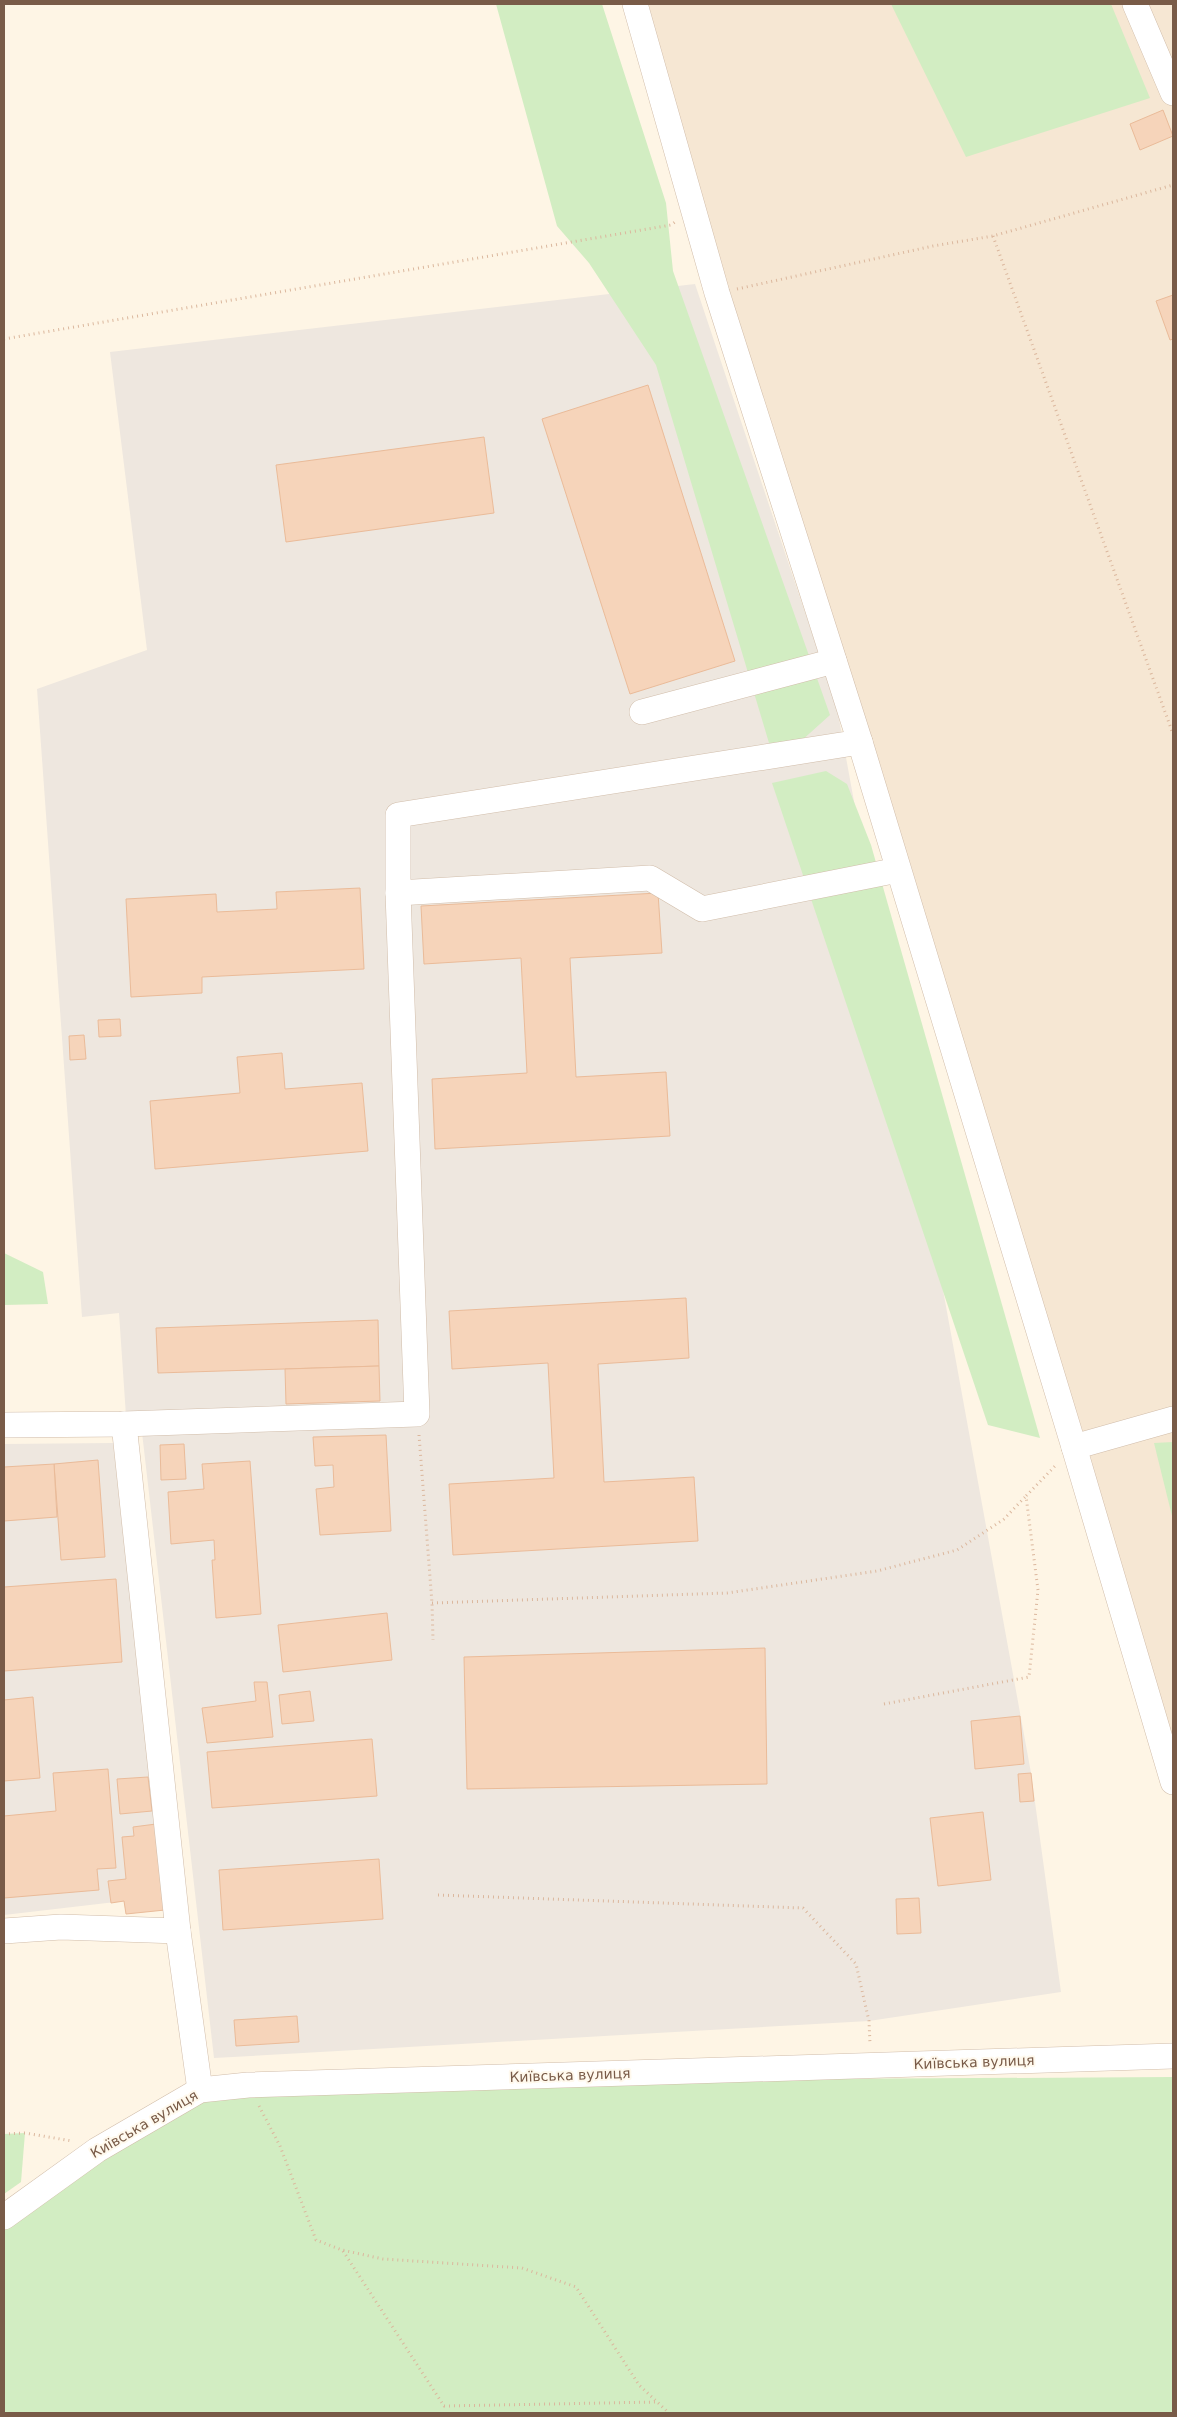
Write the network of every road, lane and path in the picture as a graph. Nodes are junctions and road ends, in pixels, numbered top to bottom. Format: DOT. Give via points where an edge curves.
graph roads {
  1 [pos="635,4"];
  2 [pos="1135,4"];
  3 [pos="1173,93"];
  4 [pos="1173,185"];
  5 [pos="691,207"];
  6 [pos="993,236"];
  7 [pos="717,293"];
  8 [pos="4,339"];
  9 [pos="834,661"];
  10 [pos="642,712"];
  11 [pos="1173,734"];
  12 [pos="860,742"];
  13 [pos="898,870"];
  14 [pos="398,893"];
  15 [pos="417,1414"];
  16 [pos="1173,1419"];
  17 [pos="124,1424"];
  18 [pos="4,1425"];
  19 [pos="1074,1448"];
  20 [pos="1026,1496"];
  21 [pos="432,1602"];
  22 [pos="433,1640"];
  23 [pos="884,1704"];
  24 [pos="1173,1782"];
  25 [pos="438,1895"];
  26 [pos="4,1931"];
  27 [pos="178,1931"];
  28 [pos="1173,2056"];
  29 [pos="871,2065"];
  30 [pos="248,2085"];
  31 [pos="200,2090"];
  32 [pos="4,2134"];
  33 [pos="97,2150"];
  34 [pos="4,2217"];
  35 [pos="342,2250"];
  36 [pos="657,2402"];
  37 [pos="669,2413"];
  1 -- 5 [label="street"];
  2 -- 3 [label="street"];
  4 -- 6 [label="path"];
  5 -- 7 [label="street"];
  5 -- 8 [label="path" via="671,225"];
  6 -- 7 [label="path"];
  6 -- 11 [label="path"];
  7 -- 9 [label="street"];
  9 -- 10 [label="street"];
  9 -- 12 [label="street"];
  12 -- 13 [label="street"];
  12 -- 14 [label="street" via="398,815"];
  13 -- 14 [label="street" via="702,908 650,878"];
  13 -- 19 [label="street"];
  14 -- 15 [label="street"];
  15 -- 17 [label="street"];
  15 -- 21 [label="path"];
  16 -- 19 [label="street"];
  17 -- 18 [label="street"];
  17 -- 27 [label="street"];
  19 -- 20 [label="path"];
  19 -- 24 [label="street"];
  20 -- 21 [label="path" via="1004,1519 957,1550 877,1571 727,1593"];
  20 -- 23 [label="path" via="1038,1590 1030,1677"];
  21 -- 22 [label="path"];
  25 -- 29 [label="path" via="803,1908 856,1964 869,2021"];
  26 -- 27 [label="street" via="61,1927"];
  27 -- 31 [label="street"];
  28 -- 29 [label="street, Київська вулиця"];
  29 -- 30 [label="street, Київська вулиця"];
  30 -- 31 [label="street, Київська вулиця"];
  30 -- 35 [label="path" via="280,2146 316,2240"];
  31 -- 33 [label="street, Київська вулиця"];
  32 -- 33 [label="path" via="25,2133 78,2142"];
  33 -- 34 [label="street, Київська вулиця"];
  35 -- 36 [label="path" via="383,2259 522,2268 576,2287 639,2385"];
  35 -- 36 [label="path" via="444,2406"];
  36 -- 37 [label="path"];
}
